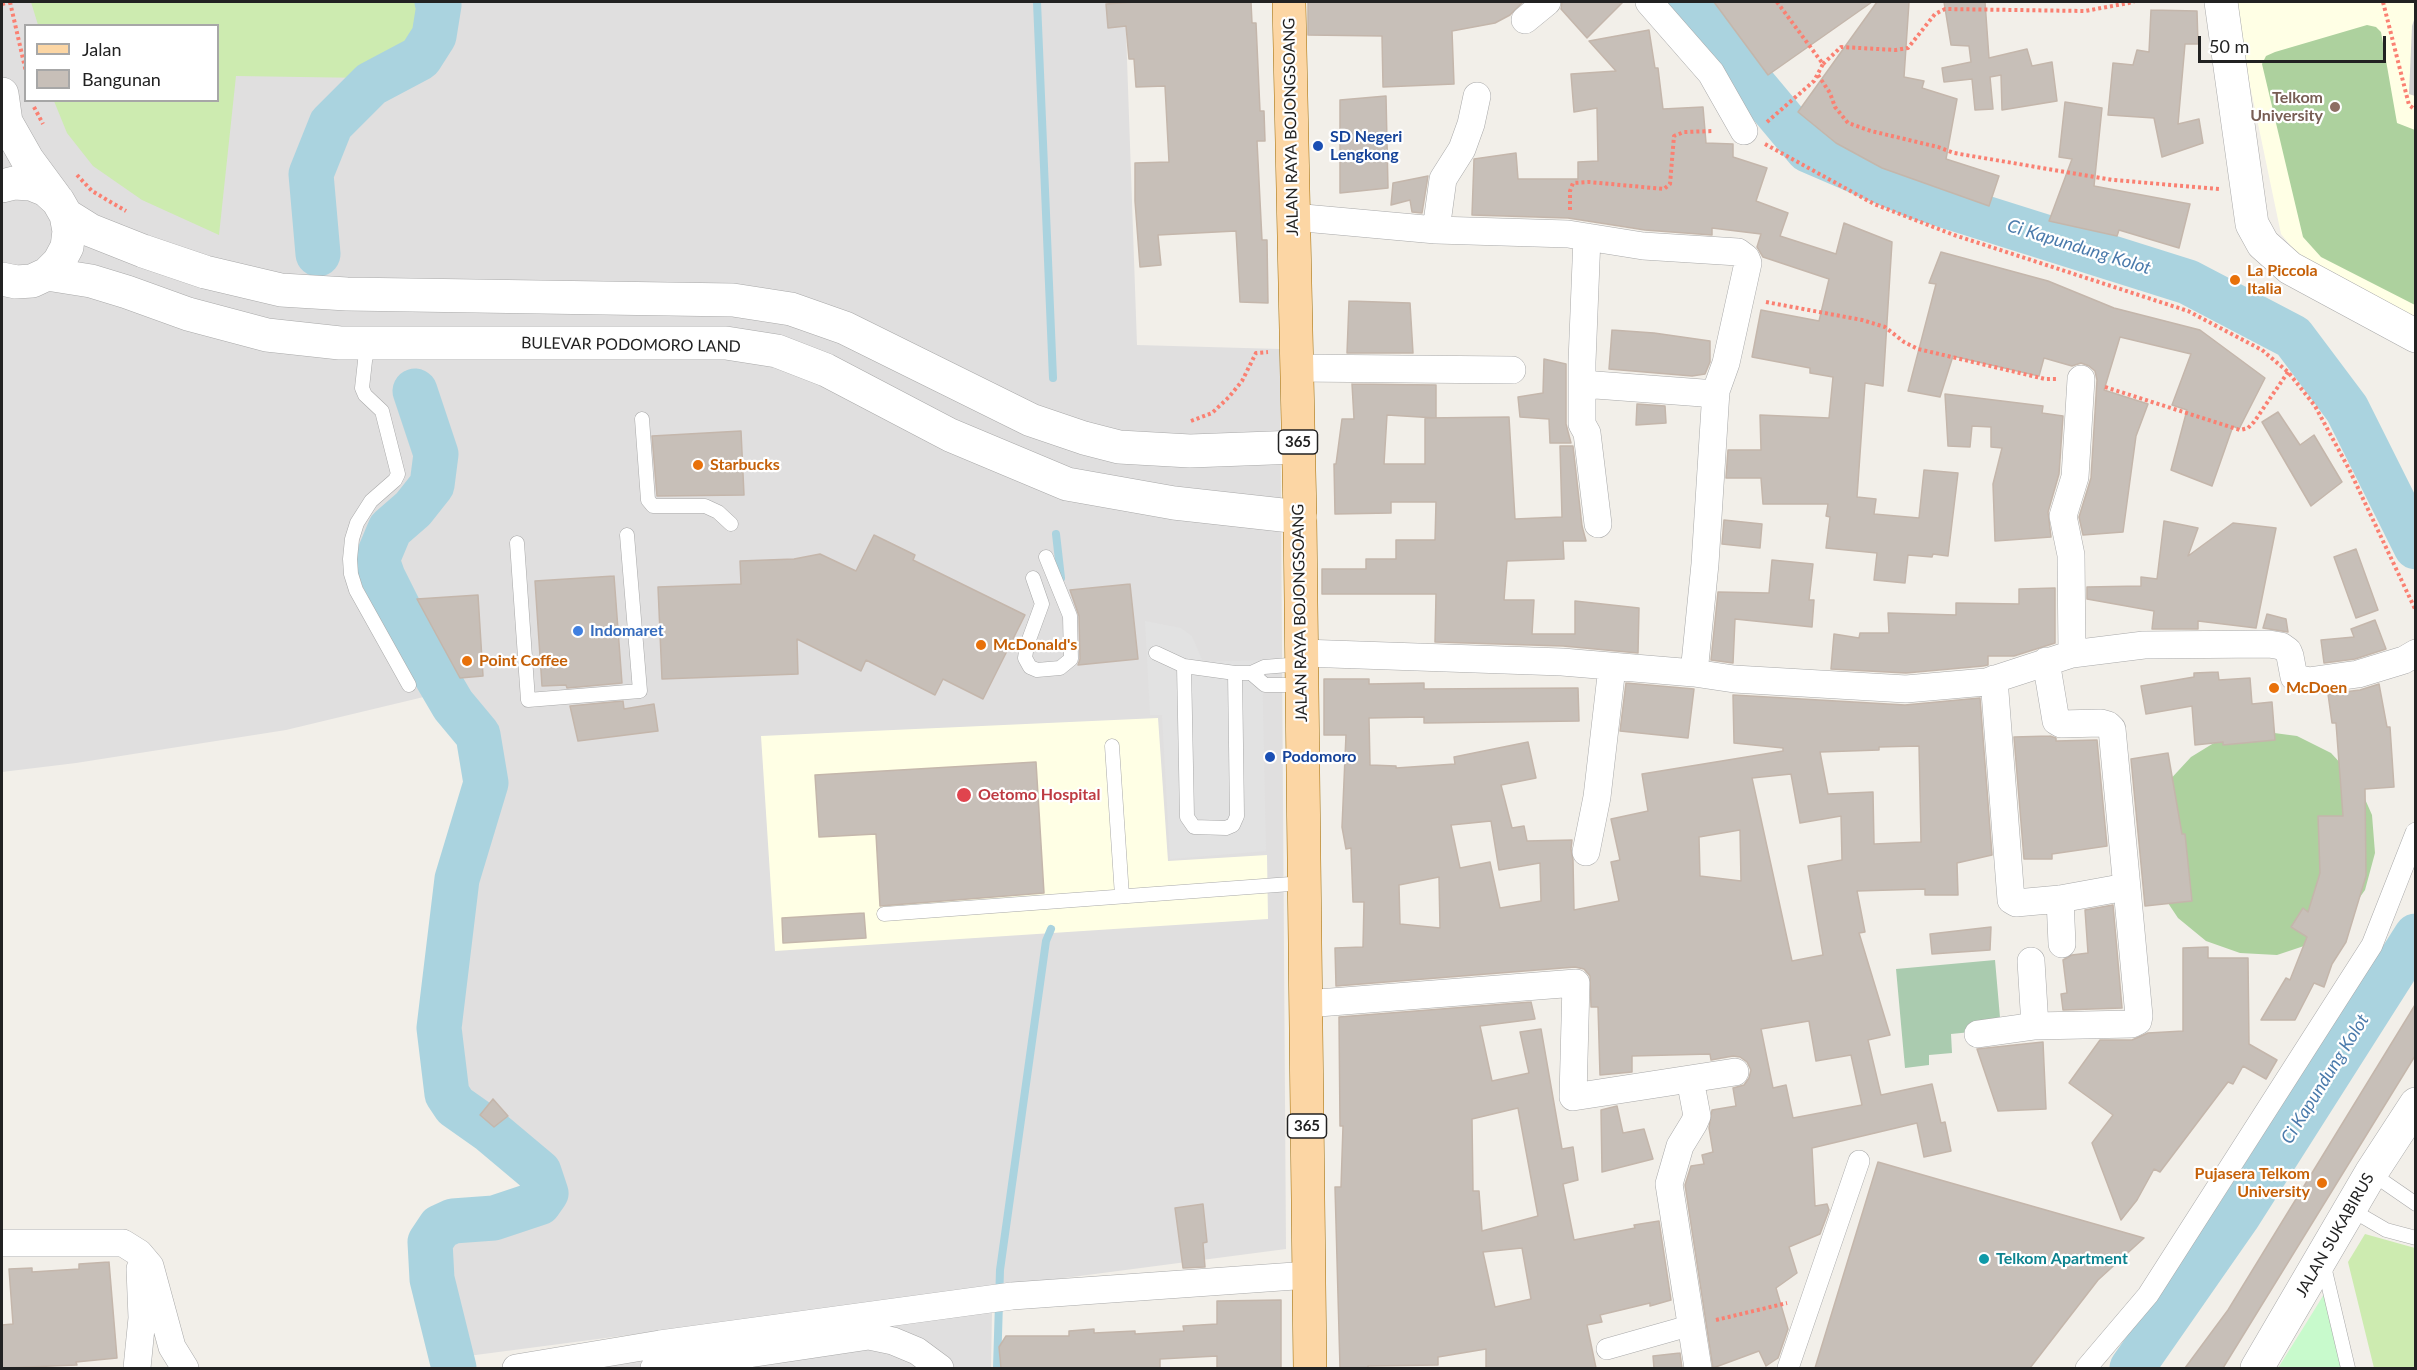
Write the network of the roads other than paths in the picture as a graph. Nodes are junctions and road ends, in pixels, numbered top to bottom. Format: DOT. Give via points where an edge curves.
graph roads {
  1 [pos="1289,2"];
  2 [pos="1547,2"];
  3 [pos="1649,2"];
  4 [pos="2221,2"];
  5 [pos="1525,20"];
  6 [pos="1477,96"];
  7 [pos="3,118"];
  8 [pos="1755,127"];
  9 [pos="2,186"];
  10 [pos="62,208"];
  11 [pos="1293,217"];
  12 [pos="1436,230"];
  13 [pos="1578,236"];
  14 [pos="143,251"];
  15 [pos="27,278"];
  16 [pos="127,292"];
  17 [pos="2,294"];
  18 [pos="440,296"];
  19 [pos="2415,336"];
  20 [pos="367,343"];
  21 [pos="437,343"];
  22 [pos="1296,368"];
  23 [pos="1512,370"];
  24 [pos="2081,379"];
  25 [pos="1582,384"];
  26 [pos="1716,394"];
  27 [pos="642,419"];
  28 [pos="1119,447"];
  29 [pos="1298,447"];
  30 [pos="1113,493"];
  31 [pos="1300,517"];
  32 [pos="731,524"];
  33 [pos="1598,524"];
  34 [pos="627,535"];
  35 [pos="517,543"];
  36 [pos="1046,556"];
  37 [pos="1033,578"];
  38 [pos="1156,653"];
  39 [pos="2072,654"];
  40 [pos="2415,658"];
  41 [pos="2046,661"];
  42 [pos="1184,666"];
  43 [pos="1612,667"];
  44 [pos="1301,668"];
  45 [pos="1235,673"];
  46 [pos="1251,673"];
  47 [pos="1694,673"];
  48 [pos="1994,679"];
  49 [pos="409,685"];
  50 [pos="1112,747"];
  51 [pos="2415,833"];
  52 [pos="1586,852"];
  53 [pos="1304,883"];
  54 [pos="2126,887"];
  55 [pos="1122,896"];
  56 [pos="2060,898"];
  57 [pos="884,914"];
  58 [pos="2062,944"];
  59 [pos="2031,961"];
  60 [pos="1305,1004"];
  61 [pos="2035,1026"];
  62 [pos="1978,1034"];
  63 [pos="1735,1072"];
  64 [pos="1690,1079"];
  65 [pos="2415,1104"];
  66 [pos="1859,1161"];
  67 [pos="2371,1173"];
  68 [pos="2415,1204"];
  69 [pos="2350,1209"];
  70 [pos="2415,1238"];
  71 [pos="2,1243"];
  72 [pos="139,1253"];
  73 [pos="2322,1257"];
  74 [pos="1309,1275"];
  75 [pos="1692,1325"];
  76 [pos="1607,1349"];
  77 [pos="670,1367"];
  78 [pos="137,1368"];
  79 [pos="185,1368"];
  80 [pos="516,1368"];
  81 [pos="940,1368"];
  82 [pos="1310,1368"];
  83 [pos="1698,1368"];
  84 [pos="1788,1368"];
  85 [pos="2086,1368"];
  86 [pos="2257,1368"];
  87 [pos="2348,1368"];
  1 -- 11 [label="main road, JALAN RAYA BOJONGSOANG / 365"];
  2 -- 5 [label="street"];
  3 -- 8 [label="street"];
  4 -- 19 [label="street" via="2252,224 2263,244 2290,268"];
  6 -- 12 [label="street" via="1462,149 1443,178"];
  7 -- 10 [label="street"];
  9 -- 10 [label="street" via="31,184 46,190"];
  10 -- 14 [label="street" via="90,230"];
  10 -- 15 [label="street" via="69,231 67,247 59,262"];
  11 -- 12 [label="street"];
  11 -- 22 [label="main road, JALAN RAYA BOJONGSOANG / 365"];
  12 -- 13 [label="street"];
  13 -- 25 [label="street"];
  13 -- 26 [label="street" via="1643,246 1738,252 1746,258 1726,363"];
  14 -- 16 [label="street" via="124,255 118,262"];
  14 -- 18 [label="street" via="205,272 281,290"];
  15 -- 16 [label="street, BULEVAR PODOMORO LAND" via="64,275"];
  15 -- 17 [label="street"];
  16 -- 20 [label="street, BULEVAR PODOMORO LAND" via="188,314 267,335"];
  18 -- 21 [label="street"];
  18 -- 28 [label="street" via="733,300 791,309 845,328 1031,420"];
  20 -- 21 [label="street, BULEVAR PODOMORO LAND"];
  20 -- 49 [label="lane" via="362,388 382,411 398,474 371,501 357,523 351,574"];
  21 -- 30 [label="street, BULEVAR PODOMORO LAND" via="726,343 777,351 826,370 1000,458 1067,484"];
  22 -- 23 [label="street"];
  22 -- 29 [label="main road, JALAN RAYA BOJONGSOANG / 365"];
  24 -- 39 [label="street" via="2075,477 2064,516 2071,555"];
  25 -- 26 [label="street"];
  25 -- 33 [label="street" via="1582,424 1587,433"];
  26 -- 47 [label="street" via="1706,564"];
  27 -- 32 [label="lane" via="648,500 653,506 705,506"];
  28 -- 29 [label="street" via="1190,451"];
  28 -- 30 [label="street" via="1134,460 1138,483"];
  29 -- 31 [label="main road, JALAN RAYA BOJONGSOANG / 365"];
  30 -- 31 [label="street, BULEVAR PODOMORO LAND"];
  31 -- 44 [label="main road, JALAN RAYA BOJONGSOANG / 365"];
  34 -- 35 [label="lane" via="640,691 528,700"];
  36 -- 37 [label="lane" via="1070,616 1071,659 1060,668 1037,670 1024,658 1042,604"];
  38 -- 42 [label="lane"];
  39 -- 40 [label="street" via="2144,645 2269,644 2288,651 2294,677 2308,681 2358,674"];
  39 -- 41 [label="street"];
  41 -- 48 [label="street"];
  41 -- 54 [label="street" via="2056,721 2101,723 2112,729"];
  42 -- 45 [label="lane"];
  42 -- 45 [label="lane" via="1187,818 1194,827 1226,828 1233,825 1237,816"];
  43 -- 44 [label="street" via="1562,662"];
  43 -- 47 [label="street"];
  43 -- 52 [label="street" via="1597,797"];
  44 -- 46 [label="lane" via="1264,667"];
  44 -- 46 [label="lane" via="1265,685"];
  44 -- 53 [label="main road, JALAN RAYA BOJONGSOANG / 365"];
  45 -- 46 [label="lane"];
  47 -- 48 [label="street" via="1906,689"];
  48 -- 56 [label="street" via="2011,900 2016,903"];
  50 -- 55 [label="lane"];
  51 -- 85 [label="street" via="2372,945 2148,1295"];
  53 -- 55 [label="lane"];
  53 -- 60 [label="main road, JALAN RAYA BOJONGSOANG / 365"];
  54 -- 56 [label="street"];
  54 -- 61 [label="street" via="2138,1021"];
  55 -- 57 [label="lane"];
  56 -- 58 [label="street"];
  59 -- 61 [label="street"];
  60 -- 64 [label="street" via="1575,983 1574,1097"];
  60 -- 74 [label="main road, JALAN RAYA BOJONGSOANG / 365"];
  61 -- 62 [label="street"];
  63 -- 64 [label="street"];
  64 -- 75 [label="street" via="1696,1116 1680,1146 1669,1184"];
  65 -- 67 [label="street, JALAN SUKABIRUS"];
  66 -- 84 [label="street"];
  67 -- 68 [label="lane"];
  67 -- 69 [label="street, JALAN SUKABIRUS"];
  69 -- 70 [label="lane" via="2386,1230"];
  69 -- 73 [label="street, JALAN SUKABIRUS"];
  71 -- 72 [label="street" via="123,1243"];
  72 -- 78 [label="street" via="142,1318"];
  72 -- 79 [label="street" via="150,1266 172,1347"];
  73 -- 86 [label="street, JALAN SUKABIRUS"];
  73 -- 87 [label="lane"];
  74 -- 80 [label="street" via="1002,1297"];
  74 -- 82 [label="main road, JALAN RAYA BOJONGSOANG / 365"];
  75 -- 76 [label="street"];
  75 -- 83 [label="street"];
  77 -- 81 [label="street" via="869,1336 917,1351"];
}
